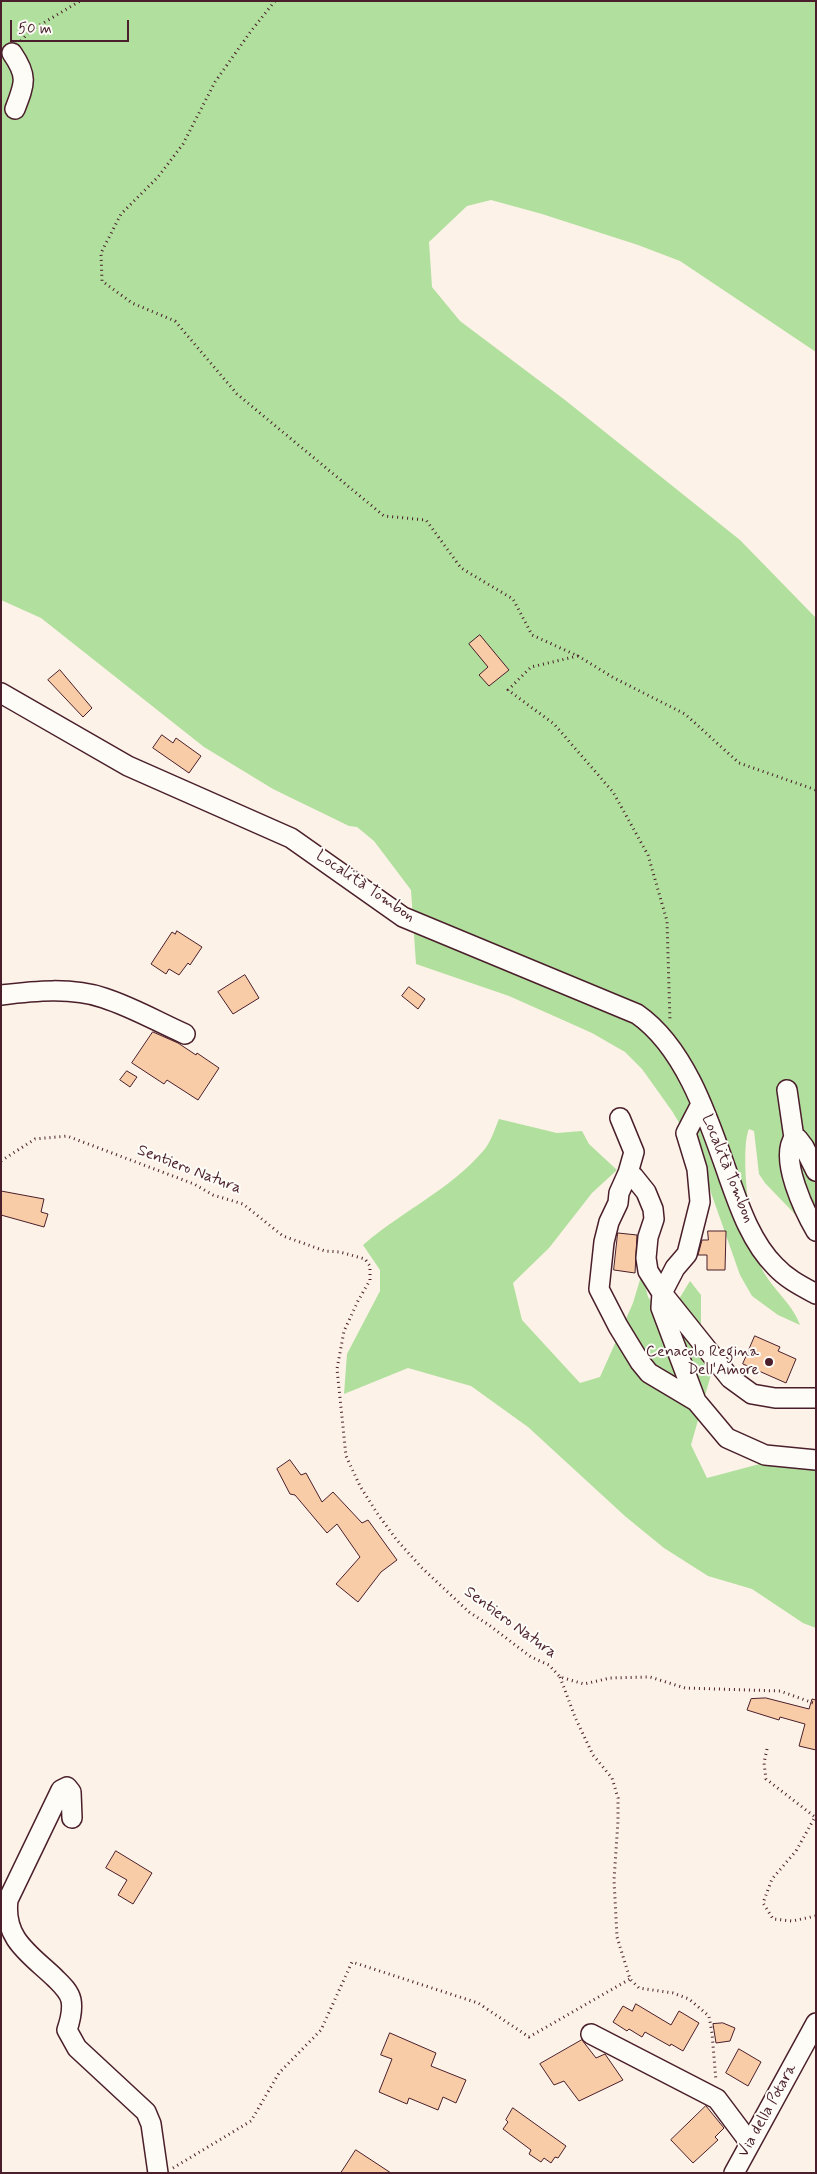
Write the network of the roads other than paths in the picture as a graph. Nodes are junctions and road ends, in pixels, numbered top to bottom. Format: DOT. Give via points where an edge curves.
graph roads {
  1 [pos="12,53"];
  2 [pos="15,109"];
  3 [pos="1,693"];
  4 [pos="1,995"];
  5 [pos="185,1034"];
  6 [pos="787,1090"];
  7 [pos="701,1104"];
  8 [pos="620,1118"];
  9 [pos="794,1138"];
  10 [pos="816,1171"];
  11 [pos="628,1173"];
  12 [pos="816,1231"];
  13 [pos="662,1293"];
  14 [pos="816,1294"];
  15 [pos="816,1398"];
  16 [pos="696,1402"];
  17 [pos="816,1460"];
  18 [pos="72,1818"];
  19 [pos="816,2023"];
  20 [pos="591,2034"];
  21 [pos="750,2143"];
  22 [pos="158,2173"];
  23 [pos="734,2173"];
  1 -- 2 [label="street" via="22,67 24,84"];
  3 -- 7 [label="street, Località Tombon" via="128,766 291,838 403,917 637,1014 652,1025 671,1048"];
  4 -- 5 [label="street" via="38,991 104,997"];
  6 -- 9 [label="street"];
  7 -- 13 [label="street, Località Tombon" via="686,1133 696,1169 700,1202 687,1254 675,1268"];
  7 -- 14 [label="street, Località Tombon" via="739,1209 756,1240 774,1265 791,1281"];
  8 -- 11 [label="street" via="634,1152"];
  9 -- 10 [label="street" via="804,1147"];
  9 -- 12 [label="street" via="790,1158 794,1184"];
  11 -- 13 [label="street" via="646,1192 653,1209 646,1258 648,1271"];
  11 -- 16 [label="street" via="618,1193 618,1203 604,1242 599,1289 640,1362 649,1372"];
  13 -- 15 [label="street" via="741,1388 752,1394 774,1398"];
  13 -- 16 [label="street" via="660,1308"];
  16 -- 17 [label="street" via="727,1438 765,1455"];
  18 -- 22 [label="street" via="68,1787 61,1790 8,1900 9,1925 26,1953 65,1988 71,2000 67,2030 77,2048 146,2112 151,2124"];
  19 -- 21 [label="street, Via della Potara"];
  20 -- 21 [label="street" via="717,2098"];
  21 -- 23 [label="street, Via della Potara"];
}
